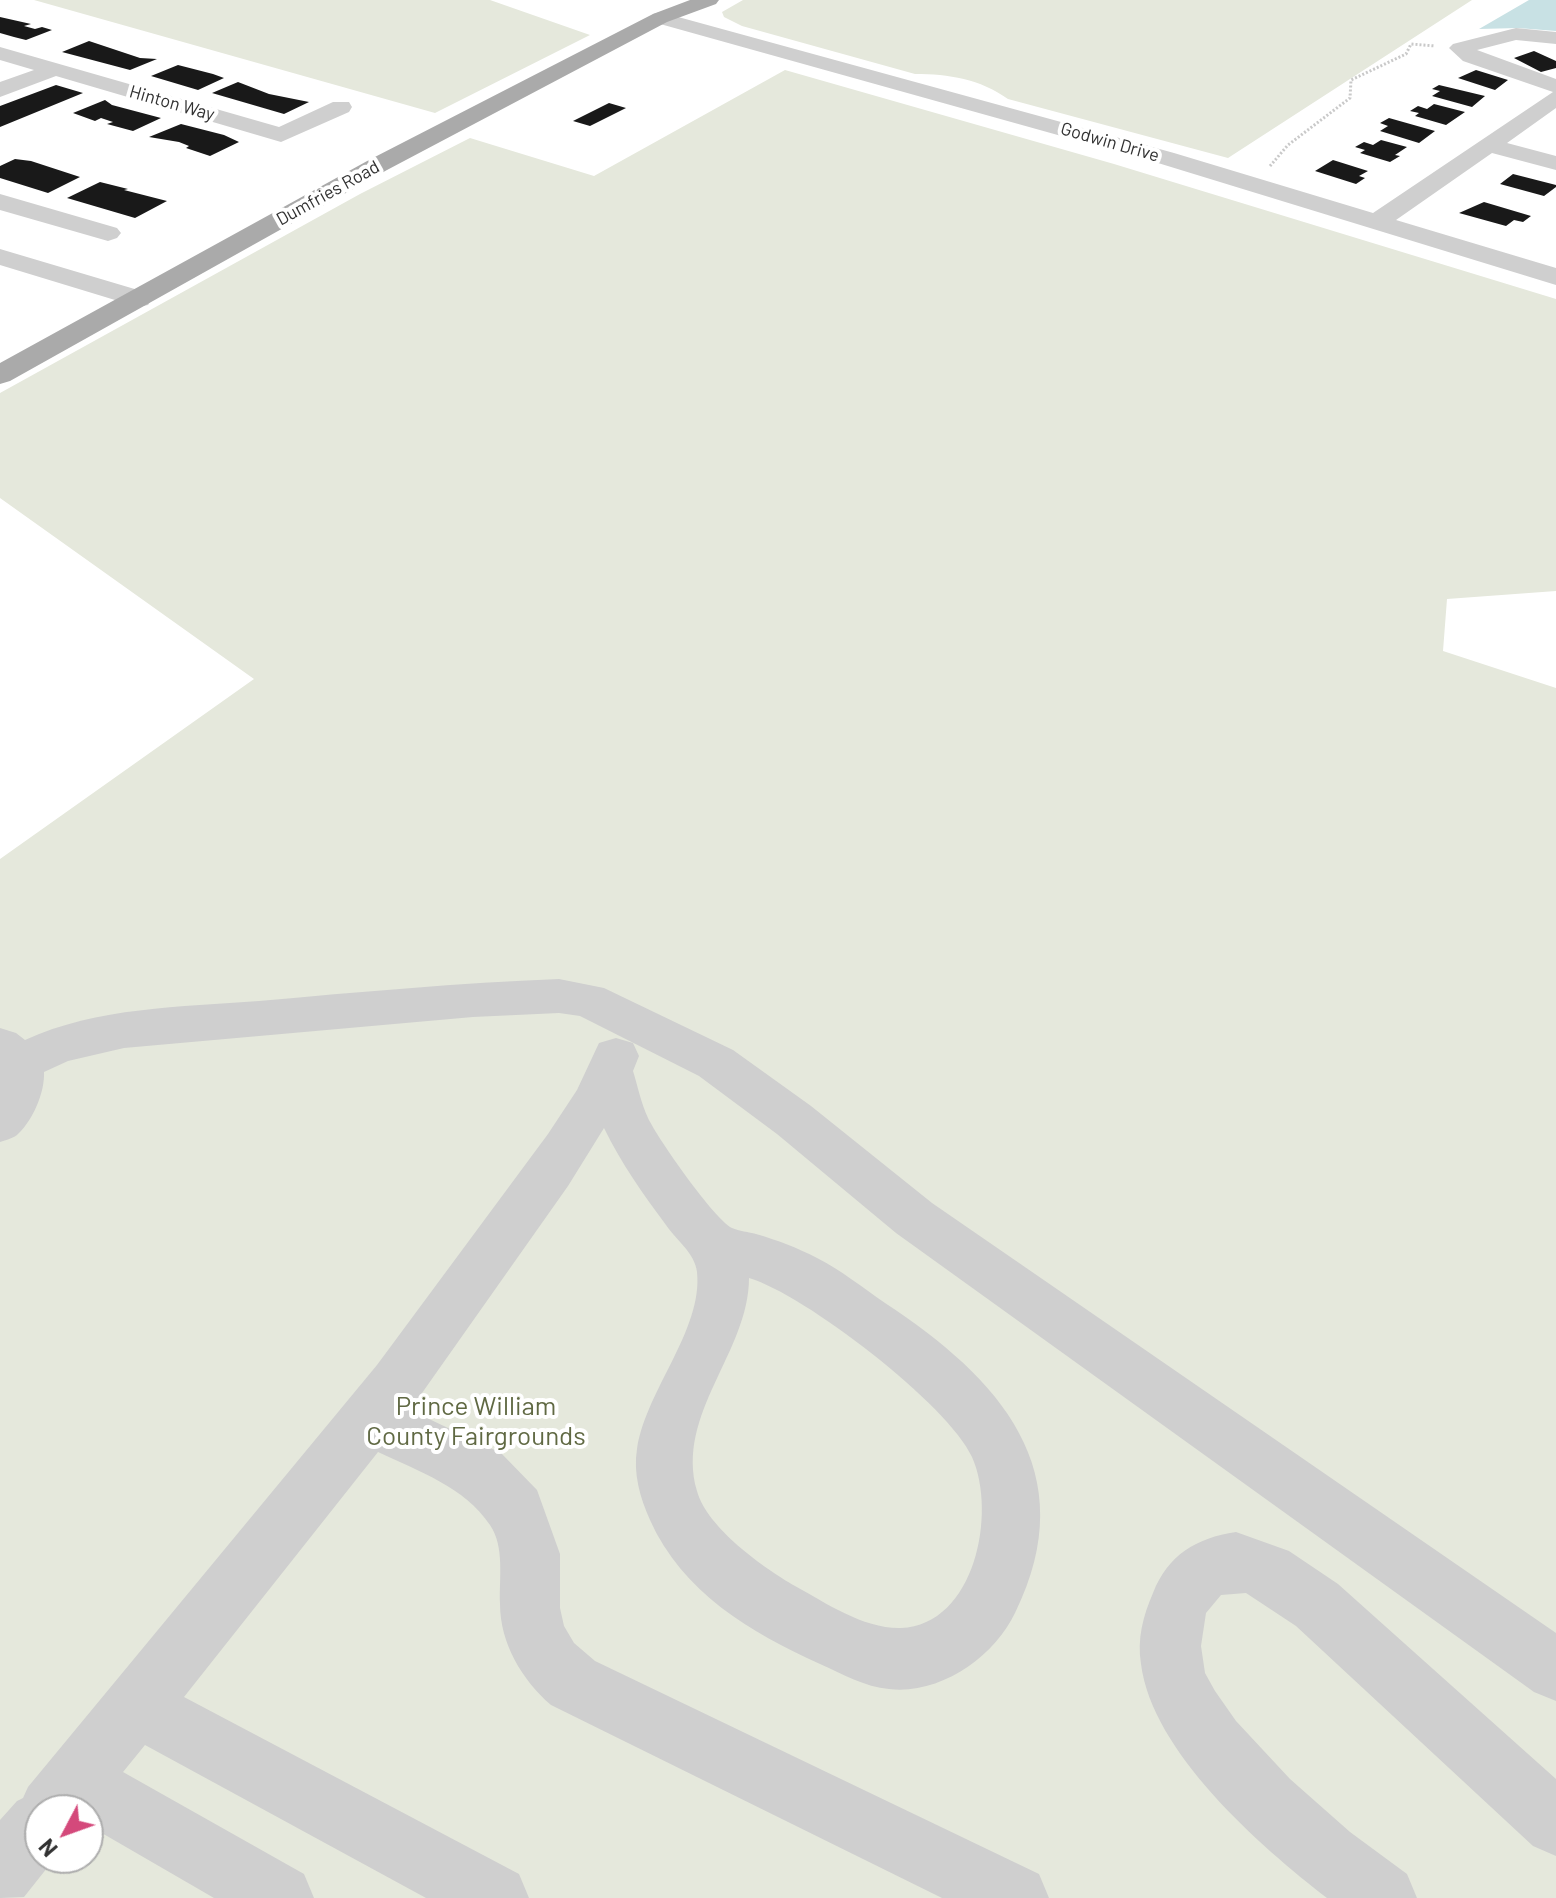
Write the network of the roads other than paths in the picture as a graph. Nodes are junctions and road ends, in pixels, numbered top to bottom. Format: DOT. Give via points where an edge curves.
graph roads {
  1 [pos="709,0"];
  2 [pos="668,9"];
  3 [pos="1491,17"];
  4 [pos="1556,38"];
  5 [pos="1460,50"];
  6 [pos="4,57"];
  7 [pos="55,69"];
  8 [pos="1556,86"];
  9 [pos="0,90"];
  10 [pos="1556,98"];
  11 [pos="341,107"];
  12 [pos="1487,145"];
  13 [pos="1556,163"];
  14 [pos="0,202"];
  15 [pos="32,211"];
  16 [pos="1377,222"];
  17 [pos="0,227"];
  18 [pos="108,233"];
  19 [pos="0,257"];
  20 [pos="1556,277"];
  21 [pos="138,299"];
  22 [pos="0,375"];
  23 [pos="629,1020"];
  24 [pos="9,1055"];
  25 [pos="610,1072"];
  26 [pos="0,1122"];
  27 [pos="715,1246"];
  28 [pos="370,1419"];
  29 [pos="1556,1670"];
  30 [pos="136,1706"];
  31 [pos="64,1794"];
  32 [pos="1556,1823"];
  33 [pos="104,1825"];
  34 [pos="24,1843"];
  35 [pos="0,1873"];
  36 [pos="273,1896"];
  37 [pos="495,1898"];
  38 [pos="1015,1898"];
  39 [pos="1383,1898"];
  1 -- 2 [label="main road, Dumfries Road"];
  2 -- 16 [label="street, Godwin Drive" via="945,88"];
  2 -- 21 [label="main road, Dumfries Road"];
  3 -- 5 [label="street" via="1456,39"];
  4 -- 5 [label="street" via="1516,34"];
  5 -- 8 [label="street"];
  6 -- 7 [label="street, Hinton Way"];
  7 -- 9 [label="street"];
  7 -- 11 [label="street, Hinton Way" via="281,135"];
  10 -- 12 [label="street"];
  12 -- 13 [label="street"];
  12 -- 16 [label="street"];
  14 -- 15 [label="street"];
  15 -- 17 [label="street"];
  15 -- 18 [label="street"];
  16 -- 20 [label="street, Godwin Drive"];
  19 -- 21 [label="street"];
  21 -- 22 [label="main road, Dumfries Road"];
  23 -- 24 [label="street" via="588,1000 559,996 473,1000 124,1030"];
  23 -- 25 [label="street"];
  23 -- 29 [label="street" via="716,1063 926,1226"];
  24 -- 26 [label="street" via="21,1082"];
  25 -- 27 [label="street" via="640,1147"];
  25 -- 28 [label="street" via="462,1296"];
  27 -- 27 [label="street" via="723,1267 722,1298 676,1409 664,1460 668,1499 715,1565 783,1614 869,1654 901,1660 931,1655 963,1635 988,1603 1007,1559 1011,1516 1005,1469 986,1426 944,1377 874,1324 795,1272"];
  28 -- 30 [label="street"];
  28 -- 38 [label="street" via="481,1473 516,1510 530,1554 535,1635 552,1665 573,1683"];
  30 -- 31 [label="street"];
  30 -- 37 [label="street"];
  32 -- 39 [label="street" via="1317,1605 1276,1577 1237,1562 1204,1570 1181,1594 1168,1638 1176,1683 1207,1736 1271,1806"];
  33 -- 36 [label="street"];
  34 -- 35 [label="street"];
}
